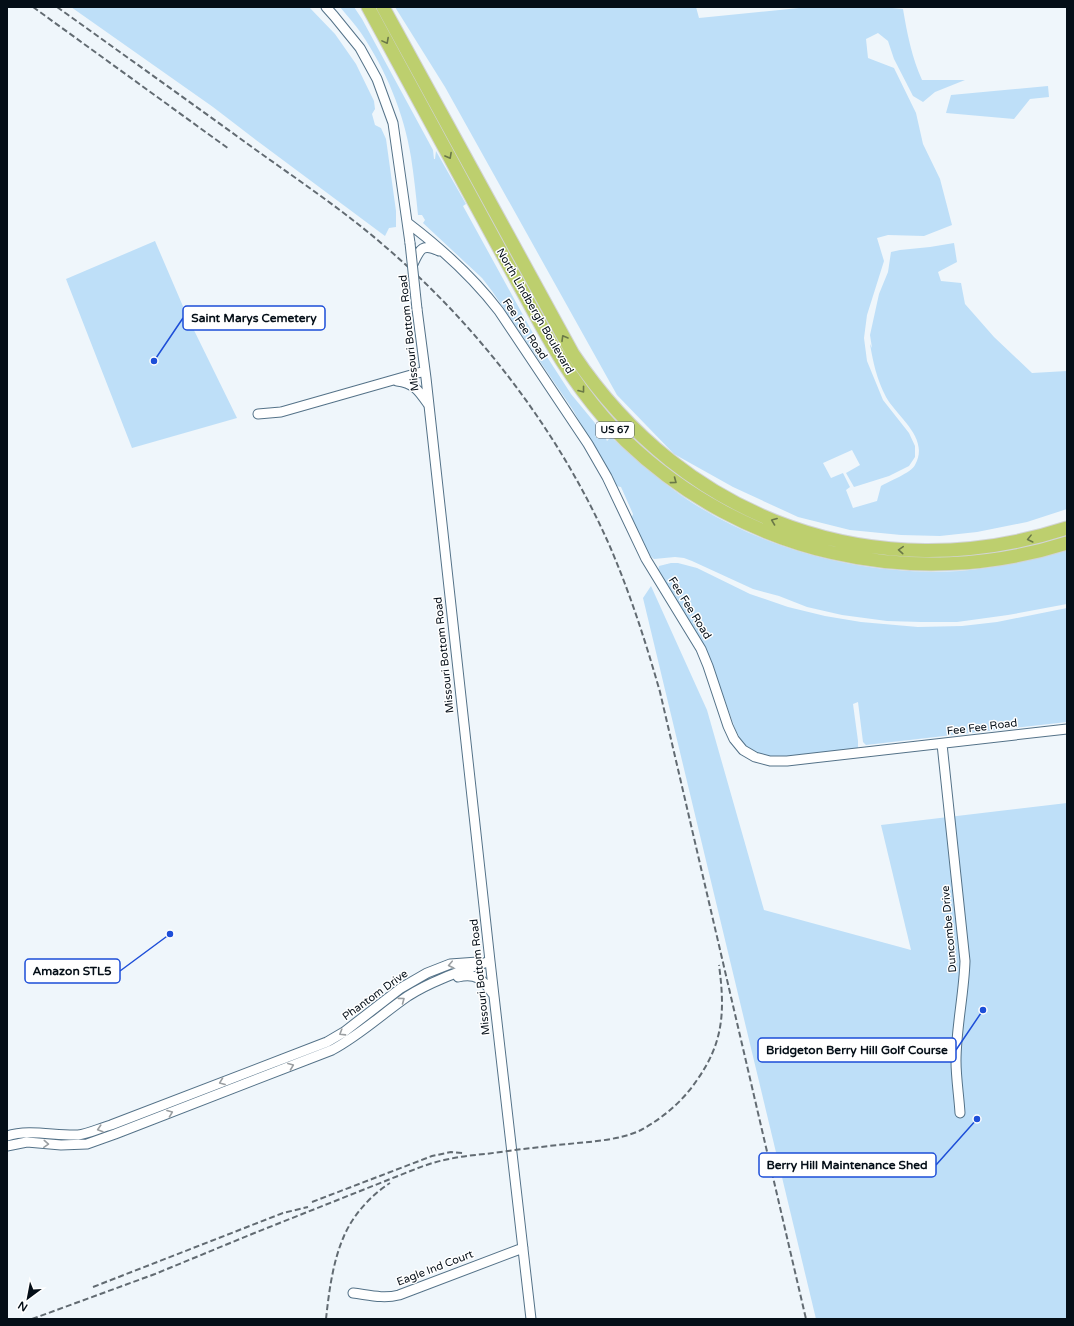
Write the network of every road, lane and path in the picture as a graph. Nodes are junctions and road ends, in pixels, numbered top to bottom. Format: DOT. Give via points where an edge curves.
graph roads {
  1 [pos="326,7"];
  2 [pos="368,7"];
  3 [pos="383,7"];
  4 [pos="408,223"];
  5 [pos="445,254"];
  6 [pos="413,264"];
  7 [pos="425,371"];
  8 [pos="393,381"];
  9 [pos="429,404"];
  10 [pos="258,414"];
  11 [pos="1067,528"];
  12 [pos="1067,542"];
  13 [pos="1067,729"];
  14 [pos="942,744"];
  15 [pos="490,961"];
  16 [pos="437,981"];
  17 [pos="494,994"];
  18 [pos="960,1113"];
  19 [pos="7,1136"];
  20 [pos="7,1146"];
  21 [pos="523,1248"];
  22 [pos="353,1293"];
  23 [pos="531,1319"];
  1 -- 4 [label="street, Missouri Bottom Road" via="360,48 377,79 393,123"];
  2 -- 12 [label="highway, North Lindbergh Boulevard / US 67, one-way" via="566,367 610,424 661,471 701,499 742,522 786,540 855,558 911,564 973,563 1020,555"];
  11 -- 3 [label="highway, North Lindbergh Boulevard / US 67, one-way" via="1004,545 957,550 885,549 815,535 770,519 741,506 687,474 632,428 573,354"];
  4 -- 5 [label="street, Fee Fee Road"];
  4 -- 6 [label="street, Missouri Bottom Road, bridge"];
  5 -- 6 [label="street" via="432,248 422,248"];
  5 -- 14 [label="street, Fee Fee Road" via="474,281 499,311 588,444 607,477 646,559 701,649 728,726 743,750 770,761 787,761"];
  6 -- 7 [label="street, Missouri Bottom Road, bridge"];
  7 -- 8 [label="street"];
  7 -- 9 [label="street, Missouri Bottom Road"];
  8 -- 9 [label="street" via="412,385"];
  8 -- 10 [label="street" via="281,412"];
  9 -- 15 [label="street, Missouri Bottom Road"];
  13 -- 14 [label="street, Fee Fee Road"];
  14 -- 18 [label="street, Duncombe Drive" via="965,961 956,1062"];
  15 -- 16 [label="street, Phantom Drive"];
  15 -- 17 [label="street, Missouri Bottom Road"];
  15 -- 19 [label="street, Phantom Drive, one-way" via="450,964 427,973 327,1042 111,1125 80,1135 26,1133"];
  16 -- 17 [label="street" via="467,975 476,976"];
  20 -- 16 [label="street, Phantom Drive, one-way" via="27,1142 87,1144 115,1134 332,1050 350,1040 408,996"];
  17 -- 21 [label="street, Missouri Bottom Road"];
  21 -- 22 [label="street, Eagle Ind Court" via="399,1295 380,1297"];
  21 -- 23 [label="street, Missouri Bottom Road"];
}
